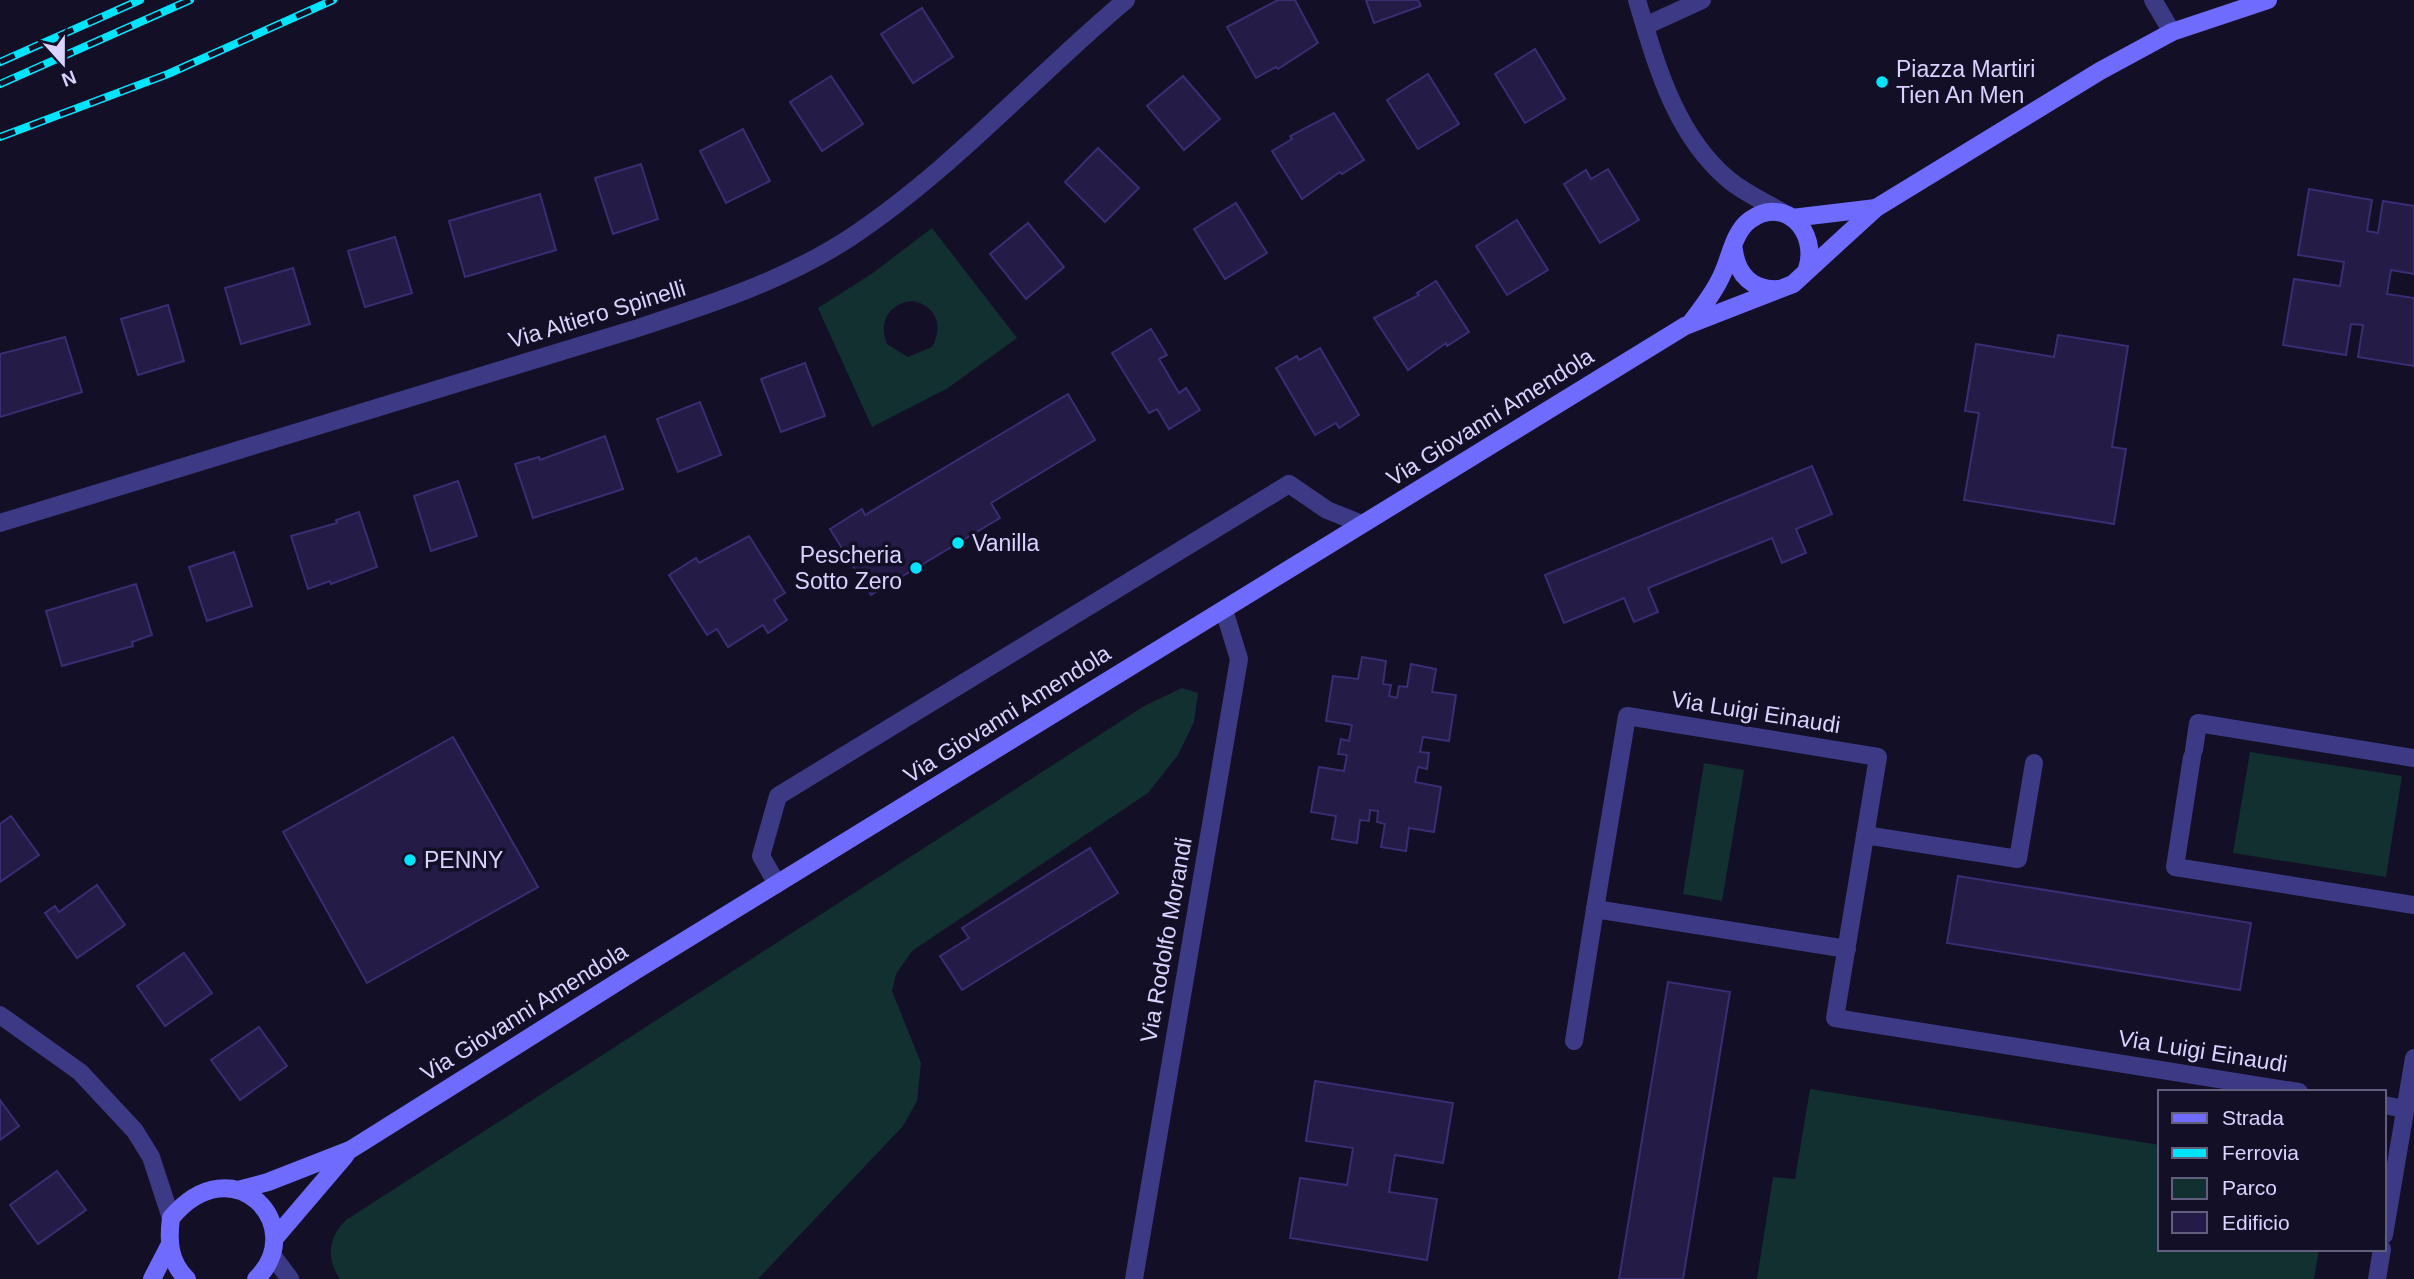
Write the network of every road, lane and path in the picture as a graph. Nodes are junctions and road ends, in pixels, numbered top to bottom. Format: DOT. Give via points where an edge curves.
graph roads {
  1 [pos="1126,0"];
  2 [pos="1637,0"];
  3 [pos="1702,0"];
  4 [pos="2153,0"];
  5 [pos="2268,0"];
  6 [pos="1645,26"];
  7 [pos="2172,32"];
  8 [pos="1877,208"];
  9 [pos="1790,217"];
  10 [pos="1734,250"];
  11 [pos="1807,268"];
  12 [pos="1782,289"];
  13 [pos="1692,322"];
  14 [pos="0,523"];
  15 [pos="1362,524"];
  16 [pos="1224,610"];
  17 [pos="2414,758"];
  18 [pos="2034,763"];
  19 [pos="1865,835"];
  20 [pos="777,884"];
  21 [pos="2414,905"];
  22 [pos="1595,909"];
  23 [pos="1847,949"];
  24 [pos="0,1015"];
  25 [pos="1574,1041"];
  26 [pos="2414,1058"];
  27 [pos="2286,1090"];
  28 [pos="2386,1105"];
  29 [pos="2405,1109"];
  30 [pos="350,1150"];
  31 [pos="238,1190"];
  32 [pos="171,1218"];
  33 [pos="2386,1223"];
  34 [pos="169,1246"];
  35 [pos="274,1247"];
  36 [pos="2382,1251"];
  37 [pos="152,1279"];
  38 [pos="187,1279"];
  39 [pos="256,1279"];
  40 [pos="290,1279"];
  41 [pos="1134,1279"];
  42 [pos="2377,1279"];
  1 -- 14 [label="street, Via Altiero Spinelli" via="1061,54 923,184 846,240 775,279 638,328"];
  2 -- 6 [label="street"];
  3 -- 6 [label="street"];
  4 -- 7 [label="street"];
  5 -- 7 [label="street, Via Giovanni Amendola"];
  6 -- 9 [label="street" via="1666,89 1689,137 1729,180"];
  7 -- 8 [label="street, Via Giovanni Amendola"];
  8 -- 9 [label="street, Via Giovanni Amendola"];
  8 -- 11 [label="street, Via Giovanni Amendola"];
  9 -- 10 [label="street, Via Giovanni Amendola" via="1776,213 1752,218 1742,227"];
  9 -- 11 [label="street" via="1808,235 1811,258"];
  10 -- 12 [label="street" via="1735,262 1748,282"];
  10 -- 13 [label="street, Via Giovanni Amendola"];
  11 -- 12 [label="street, Via Giovanni Amendola"];
  12 -- 13 [label="street, Via Giovanni Amendola"];
  13 -- 15 [label="street, Via Giovanni Amendola"];
  15 -- 16 [label="street, Via Giovanni Amendola"];
  15 -- 20 [label="street" via="1327,510 1289,484 778,796 761,856"];
  16 -- 20 [label="street, Via Giovanni Amendola"];
  16 -- 41 [label="street, Via Rodolfo Morandi" via="1239,659"];
  17 -- 21 [label="street" via="2198,723 2175,867"];
  18 -- 19 [label="street" via="2018,859"];
  19 -- 22 [label="street, Via Luigi Einaudi" via="1878,757 1627,716"];
  19 -- 23 [label="street, Via Luigi Einaudi"];
  20 -- 30 [label="street, Via Giovanni Amendola"];
  22 -- 23 [label="street"];
  22 -- 25 [label="street, Via Luigi Einaudi"];
  23 -- 27 [label="street, Via Luigi Einaudi" via="1835,1018"];
  24 -- 32 [label="street" via="80,1072 135,1131 151,1157"];
  26 -- 29 [label="street"];
  28 -- 29 [label="street"];
  29 -- 33 [label="street"];
  30 -- 31 [label="street, Via Giovanni Amendola"];
  30 -- 35 [label="street, Via Giovanni Amendola"];
  31 -- 32 [label="street, Via Giovanni Amendola" via="211,1188 196,1194"];
  31 -- 35 [label="street" via="263,1207 271,1221"];
  32 -- 34 [label="street"];
  34 -- 37 [label="street"];
  34 -- 38 [label="street"];
  35 -- 39 [label="street, Via Giovanni Amendola"];
  35 -- 40 [label="street"];
  36 -- 42 [label="street"];
}
